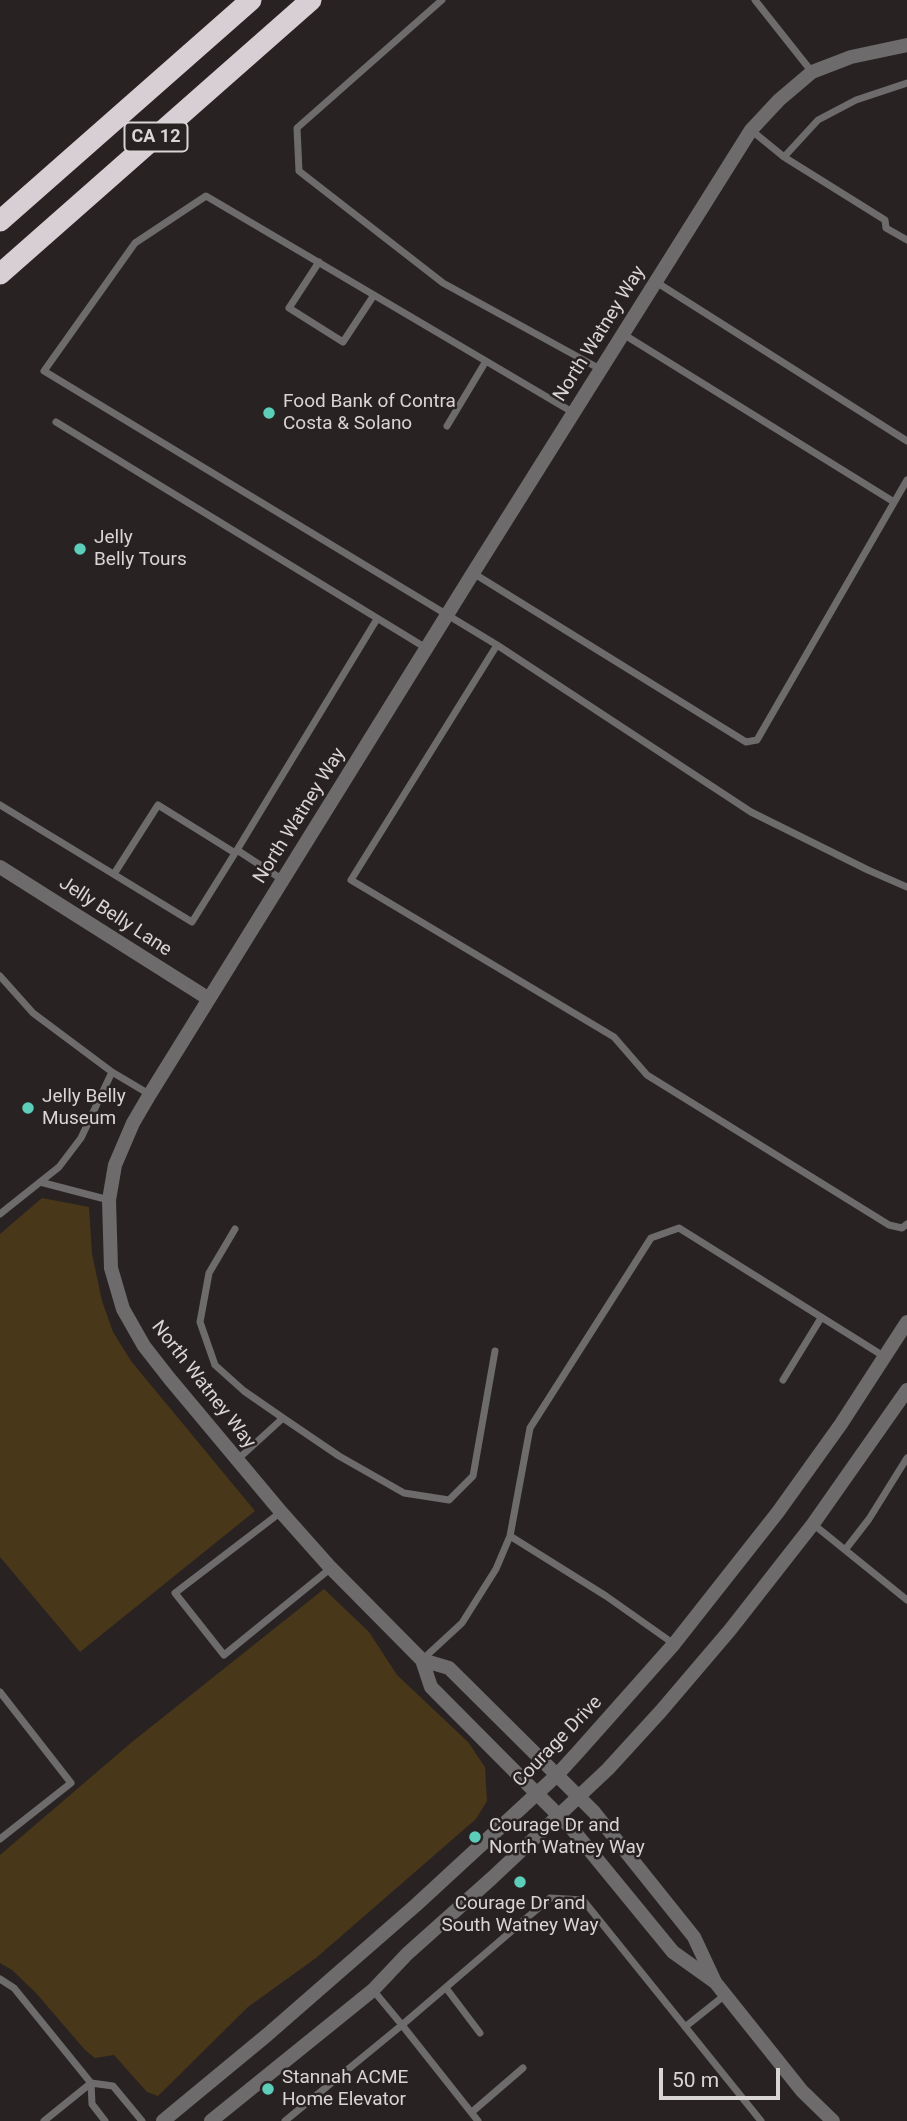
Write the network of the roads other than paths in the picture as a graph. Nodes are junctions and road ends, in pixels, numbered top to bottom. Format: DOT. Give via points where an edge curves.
graph roads {
  1 [pos="251,0"];
  2 [pos="312,0"];
  3 [pos="442,0"];
  4 [pos="755,0"];
  5 [pos="907,45"];
  6 [pos="812,72"];
  7 [pos="907,83"];
  8 [pos="751,130"];
  9 [pos="785,157"];
  10 [pos="0,221"];
  11 [pos="907,240"];
  12 [pos="319,262"];
  13 [pos="0,274"];
  14 [pos="656,282"];
  15 [pos="374,295"];
  16 [pos="623,334"];
  17 [pos="486,361"];
  18 [pos="601,369"];
  19 [pos="574,413"];
  20 [pos="56,422"];
  21 [pos="447,426"];
  22 [pos="907,441"];
  23 [pos="907,480"];
  24 [pos="894,502"];
  25 [pos="473,573"];
  26 [pos="448,614"];
  27 [pos="377,619"];
  28 [pos="497,645"];
  29 [pos="426,648"];
  30 [pos="0,805"];
  31 [pos="236,851"];
  32 [pos="0,867"];
  33 [pos="114,874"];
  34 [pos="283,880"];
  35 [pos="907,887"];
  36 [pos="0,976"];
  37 [pos="209,999"];
  38 [pos="112,1072"];
  39 [pos="150,1094"];
  40 [pos="40,1182"];
  41 [pos="108,1200"];
  42 [pos="0,1214"];
  43 [pos="907,1224"];
  44 [pos="235,1229"];
  45 [pos="821,1318"];
  46 [pos="907,1322"];
  47 [pos="495,1351"];
  48 [pos="886,1357"];
  49 [pos="783,1380"];
  50 [pos="907,1390"];
  51 [pos="283,1418"];
  52 [pos="907,1458"];
  53 [pos="237,1460"];
  54 [pos="281,1512"];
  55 [pos="813,1524"];
  56 [pos="510,1536"];
  57 [pos="845,1550"];
  58 [pos="331,1568"];
  59 [pos="907,1600"];
  60 [pos="674,1644"];
  61 [pos="422,1660"];
  62 [pos="0,1692"];
  63 [pos="557,1775"];
  64 [pos="537,1793"];
  65 [pos="579,1797"];
  66 [pos="559,1815"];
  67 [pos="0,1839"];
  68 [pos="0,1979"];
  69 [pos="715,1982"];
  70 [pos="446,1988"];
  71 [pos="373,1990"];
  72 [pos="726,1995"];
  73 [pos="402,2025"];
  74 [pos="685,2027"];
  75 [pos="480,2032"];
  76 [pos="523,2068"];
  77 [pos="91,2083"];
  78 [pos="471,2112"];
  79 [pos="44,2121"];
  80 [pos="105,2121"];
  81 [pos="142,2121"];
  82 [pos="163,2121"];
  83 [pos="211,2121"];
  84 [pos="285,2121"];
  85 [pos="478,2121"];
  86 [pos="761,2121"];
  87 [pos="833,2121"];
  1 -- 10 [label="highway, CA 12"];
  2 -- 13 [label="highway, CA 12"];
  3 -- 18 [label="lane" via="297,128 299,171 443,283"];
  4 -- 6 [label="lane"];
  5 -- 6 [label="street, North Watney Way" via="851,57"];
  6 -- 8 [label="street, North Watney Way"];
  7 -- 9 [label="lane" via="856,100 818,120"];
  8 -- 9 [label="lane"];
  8 -- 14 [label="street, North Watney Way"];
  9 -- 11 [label="lane" via="885,220 886,228"];
  12 -- 15 [label="lane"];
  12 -- 15 [label="lane" via="289,308 343,342"];
  12 -- 26 [label="lane" via="206,196 135,243 44,371"];
  14 -- 16 [label="street, North Watney Way"];
  14 -- 22 [label="lane"];
  15 -- 17 [label="lane"];
  16 -- 18 [label="street, North Watney Way"];
  16 -- 24 [label="lane"];
  17 -- 19 [label="lane"];
  17 -- 21 [label="lane"];
  18 -- 19 [label="street, North Watney Way"];
  19 -- 25 [label="street, North Watney Way"];
  20 -- 27 [label="lane"];
  23 -- 24 [label="lane"];
  24 -- 25 [label="lane" via="757,740 746,742"];
  25 -- 26 [label="street, North Watney Way"];
  26 -- 28 [label="lane"];
  26 -- 29 [label="street, North Watney Way"];
  27 -- 29 [label="lane"];
  27 -- 31 [label="lane"];
  28 -- 35 [label="lane" via="751,812"];
  28 -- 43 [label="lane" via="351,880 614,1037 648,1075 889,1225 902,1228"];
  29 -- 34 [label="street, North Watney Way"];
  30 -- 33 [label="lane"];
  31 -- 33 [label="lane" via="158,805"];
  31 -- 33 [label="lane" via="192,922"];
  31 -- 34 [label="lane"];
  32 -- 37 [label="street, Jelly Belly Lane"];
  34 -- 37 [label="street, North Watney Way"];
  36 -- 38 [label="lane" via="33,1013"];
  37 -- 39 [label="street, North Watney Way"];
  38 -- 39 [label="lane"];
  38 -- 40 [label="lane" via="81,1138 59,1167"];
  39 -- 41 [label="street, North Watney Way" via="116,1165"];
  40 -- 41 [label="lane"];
  40 -- 42 [label="lane"];
  41 -- 53 [label="street, North Watney Way" via="111,1268 123,1309 144,1346"];
  44 -- 51 [label="lane" via="209,1273 200,1322 215,1365"];
  45 -- 48 [label="lane"];
  45 -- 49 [label="lane"];
  45 -- 56 [label="lane" via="679,1228 651,1238 530,1428"];
  46 -- 48 [label="street, Courage Drive"];
  47 -- 51 [label="lane" via="473,1476 449,1500 404,1493"];
  48 -- 60 [label="street, Courage Drive" via="778,1513"];
  50 -- 55 [label="street"];
  51 -- 53 [label="lane"];
  52 -- 57 [label="lane"];
  53 -- 54 [label="street, North Watney Way"];
  54 -- 58 [label="street, North Watney Way"];
  54 -- 58 [label="lane" via="175,1593 224,1655"];
  55 -- 57 [label="lane"];
  55 -- 65 [label="street" via="670,1701"];
  56 -- 60 [label="lane"];
  56 -- 61 [label="lane" via="496,1569 461,1623"];
  57 -- 59 [label="lane"];
  58 -- 61 [label="street, North Watney Way"];
  60 -- 63 [label="street, Courage Drive"];
  61 -- 63 [label="street, North Watney Way" via="449,1668"];
  61 -- 64 [label="street, North Watney Way" via="431,1687"];
  62 -- 67 [label="lane" via="71,1783"];
  63 -- 64 [label="street, Courage Drive"];
  63 -- 65 [label="street, North Watney Way"];
  64 -- 66 [label="street, North Watney Way"];
  64 -- 82 [label="street, Courage Drive" via="416,1905"];
  65 -- 66 [label="street"];
  65 -- 69 [label="street, North Watney Way" via="694,1937"];
  66 -- 69 [label="street, North Watney Way" via="673,1952"];
  66 -- 71 [label="street"];
  68 -- 77 [label="lane" via="14,1988"];
  69 -- 72 [label="street"];
  70 -- 73 [label="lane"];
  70 -- 74 [label="lane" via="551,1898 583,1899"];
  70 -- 75 [label="lane"];
  71 -- 73 [label="lane"];
  71 -- 83 [label="street"];
  72 -- 74 [label="lane"];
  72 -- 87 [label="street" via="802,2091"];
  73 -- 78 [label="lane"];
  73 -- 84 [label="lane"];
  74 -- 86 [label="lane"];
  76 -- 78 [label="lane"];
  77 -- 79 [label="lane"];
  77 -- 80 [label="lane" via="92,2105"];
  77 -- 81 [label="lane" via="113,2087"];
  78 -- 85 [label="lane"];
}
